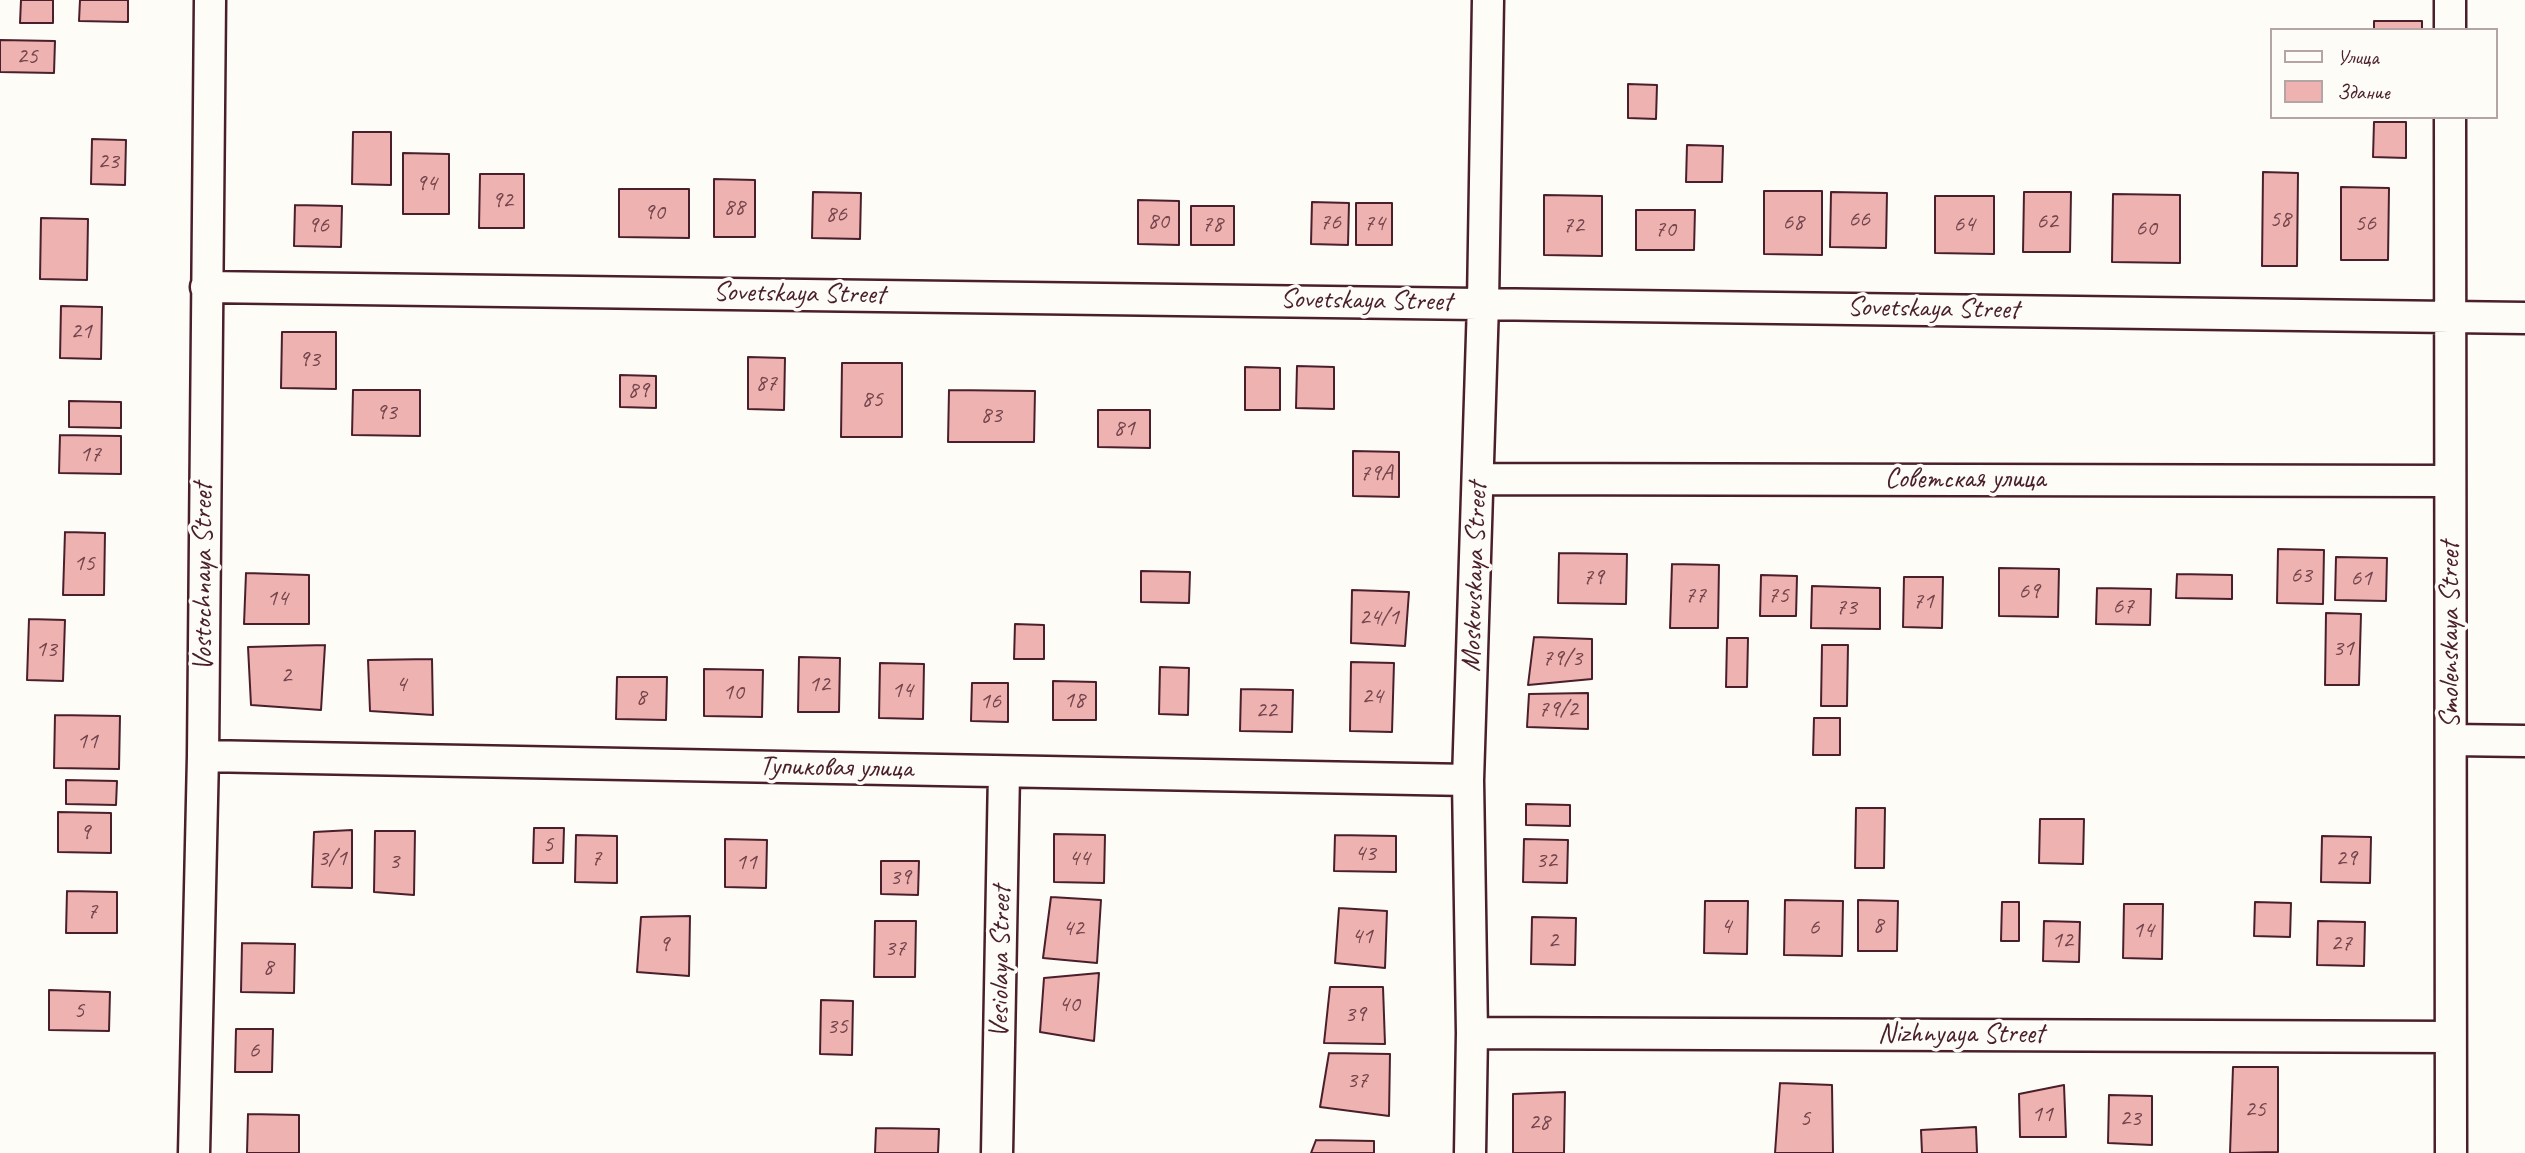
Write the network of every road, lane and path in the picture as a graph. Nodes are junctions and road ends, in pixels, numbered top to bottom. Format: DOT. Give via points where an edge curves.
graph roads {
  1 [pos="210,0"];
  2 [pos="1488,0"];
  3 [pos="2450,0"];
  4 [pos="2450,28"];
  5 [pos="2450,119"];
  6 [pos="206,287"];
  7 [pos="1483,303"];
  8 [pos="2450,317"];
  9 [pos="2525,318"];
  10 [pos="1479,479"];
  11 [pos="2450,481"];
  12 [pos="2452,740"];
  13 [pos="2525,741"];
  14 [pos="203,756"];
  15 [pos="1004,772"];
  16 [pos="1468,780"];
  17 [pos="1472,1033"];
  18 [pos="2450,1037"];
  19 [pos="194,1153"];
  20 [pos="997,1153"];
  21 [pos="1470,1153"];
  22 [pos="2451,1153"];
  1 -- 6 [label="street, Vostochnaya Street"];
  2 -- 7 [label="street, Moskovskaya Street"];
  3 -- 4 [label="street"];
  5 -- 8 [label="street, Smolenskaya Street"];
  6 -- 7 [label="street, Sovetskaya Street"];
  6 -- 14 [label="street, Vostochnaya Street"];
  7 -- 8 [label="street, Sovetskaya Street"];
  7 -- 10 [label="street, Moskovskaya Street"];
  8 -- 9 [label="street, Sovetskaya Street"];
  8 -- 11 [label="street, Smolenskaya Street"];
  10 -- 11 [label="street, Советская улица"];
  10 -- 16 [label="street, Moskovskaya Street"];
  11 -- 12 [label="street, Smolenskaya Street"];
  12 -- 13 [label="street"];
  12 -- 18 [label="street, Smolenskaya Street"];
  14 -- 15 [label="street, Тупиковая улица"];
  14 -- 19 [label="street, Vostochnaya Street"];
  15 -- 16 [label="street, Тупиковая улица"];
  15 -- 20 [label="street, Vesiolaya Street"];
  16 -- 17 [label="street, Moskovskaya Street"];
  17 -- 18 [label="street, Nizhnyaya Street"];
  17 -- 21 [label="street, Moskovskaya Street"];
  18 -- 22 [label="street, Smolenskaya Street"];
}
